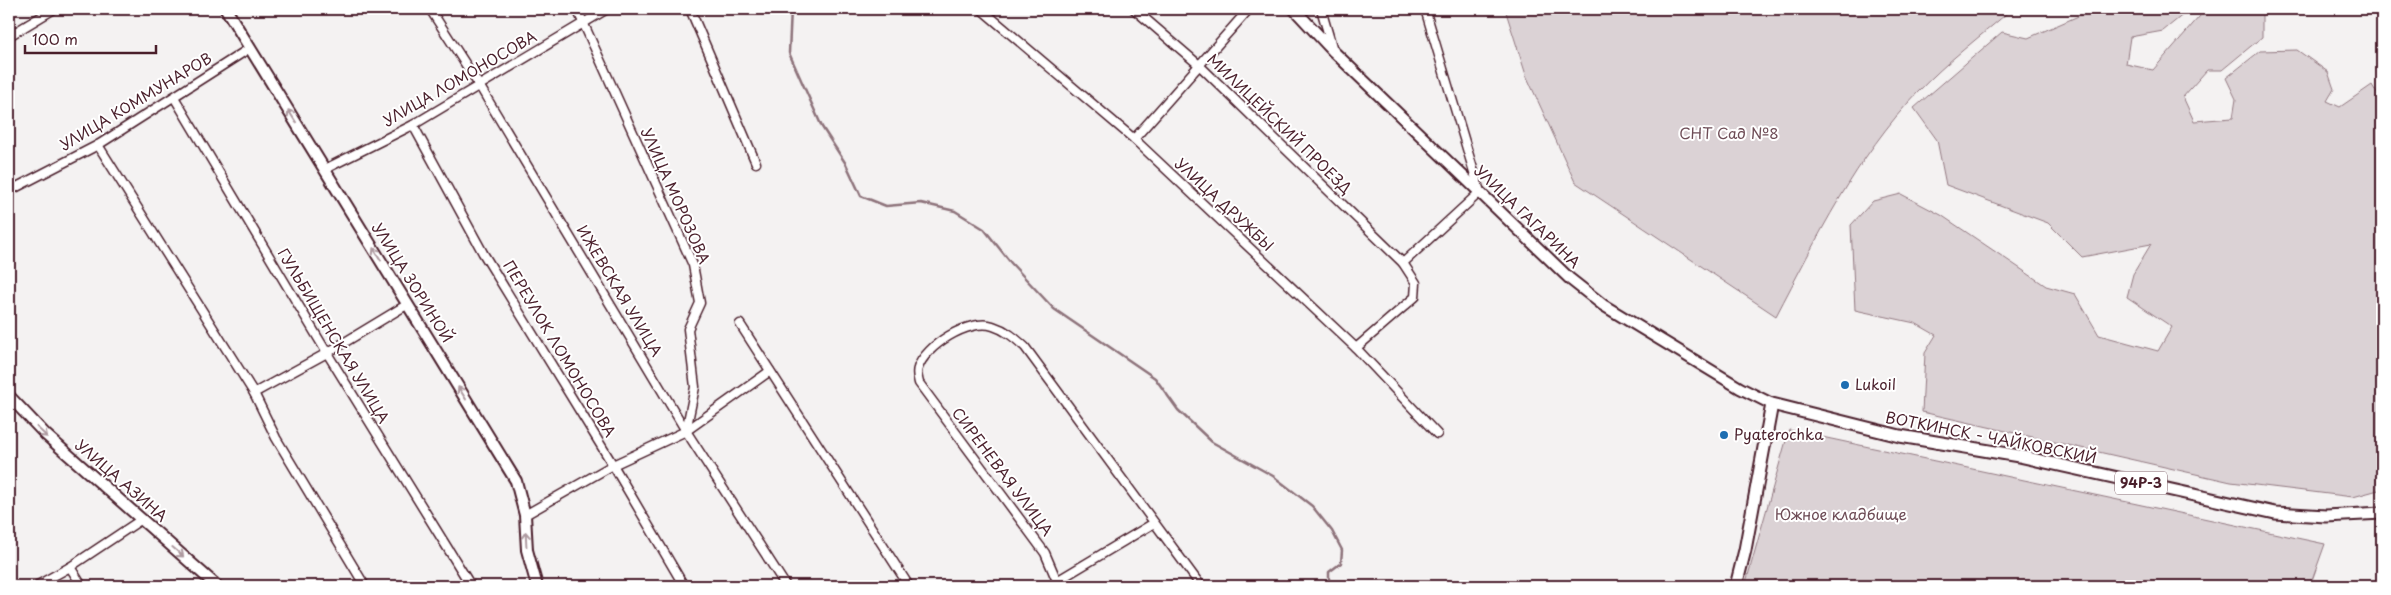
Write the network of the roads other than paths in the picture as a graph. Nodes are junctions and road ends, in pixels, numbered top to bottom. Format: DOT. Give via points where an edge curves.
graph roads {
  1 [pos="54,9"];
  2 [pos="430,9"];
  3 [pos="577,9"];
  4 [pos="607,9"];
  5 [pos="690,9"];
  6 [pos="981,9"];
  7 [pos="1134,9"];
  8 [pos="1249,9"];
  9 [pos="1294,9"];
  10 [pos="1321,9"];
  11 [pos="1425,9"];
  12 [pos="229,10"];
  13 [pos="583,23"];
  14 [pos="9,36"];
  15 [pos="250,48"];
  16 [pos="1334,52"];
  17 [pos="1199,66"];
  18 [pos="479,85"];
  19 [pos="174,97"];
  20 [pos="412,125"];
  21 [pos="1134,140"];
  22 [pos="98,145"];
  23 [pos="756,163"];
  24 [pos="325,169"];
  25 [pos="9,191"];
  26 [pos="1480,192"];
  27 [pos="1403,263"];
  28 [pos="408,304"];
  29 [pos="740,324"];
  30 [pos="1356,348"];
  31 [pos="327,353"];
  32 [pos="770,372"];
  33 [pos="254,393"];
  34 [pos="9,396"];
  35 [pos="1772,404"];
  36 [pos="686,430"];
  37 [pos="1437,434"];
  38 [pos="613,465"];
  39 [pos="2382,513"];
  40 [pos="525,515"];
  41 [pos="142,519"];
  42 [pos="1154,523"];
  43 [pos="70,567"];
  44 [pos="1057,584"];
  45 [pos="36,586"];
  46 [pos="82,586"];
  47 [pos="218,586"];
  48 [pos="364,586"];
  49 [pos="471,586"];
  50 [pos="537,586"];
  51 [pos="684,586"];
  52 [pos="786,586"];
  53 [pos="910,586"];
  54 [pos="1201,586"];
  55 [pos="1736,586"];
  1 -- 14 [label="street"];
  2 -- 18 [label="street, ИЖЕВСКАЯ УЛИЦА"];
  3 -- 13 [label="street, УЛИЦА МОРОЗОВА"];
  4 -- 13 [label="street, УЛИЦА ЛОМОНОСОВА"];
  5 -- 23 [label="street"];
  6 -- 21 [label="street, УЛИЦА ДРУЖБЫ"];
  7 -- 17 [label="street, МИЛИЦЕЙСКИЙ ПРОЕЗД"];
  8 -- 17 [label="street"];
  9 -- 16 [label="main road, УЛИЦА ГАГАРИНА"];
  10 -- 16 [label="street"];
  11 -- 26 [label="street"];
  12 -- 15 [label="main road, УЛИЦА ЗОРИНОЙ"];
  13 -- 18 [label="street, УЛИЦА ЛОМОНОСОВА"];
  13 -- 36 [label="street, УЛИЦА МОРОЗОВА" via="693,265 700,303 688,329 695,387"];
  15 -- 19 [label="street, УЛИЦА КОММУНАРОВ"];
  24 -- 15 [label="main road, УЛИЦА ЗОРИНОЙ, one-way"];
  16 -- 26 [label="main road, УЛИЦА ГАГАРИНА"];
  17 -- 21 [label="street"];
  17 -- 27 [label="street, МИЛИЦЕЙСКИЙ ПРОЕЗД"];
  18 -- 20 [label="street, УЛИЦА ЛОМОНОСОВА"];
  18 -- 36 [label="street, ИЖЕВСКАЯ УЛИЦА"];
  19 -- 22 [label="street, УЛИЦА КОММУНАРОВ"];
  19 -- 31 [label="street, ГУЛЬБИЩЕНСКАЯ УЛИЦА"];
  20 -- 24 [label="street, УЛИЦА ЛОМОНОСОВА"];
  20 -- 38 [label="street, ПЕРЕУЛОК ЛОМОНОСОВА" via="483,253"];
  21 -- 30 [label="street, УЛИЦА ДРУЖБЫ"];
  22 -- 25 [label="street, УЛИЦА КОММУНАРОВ"];
  22 -- 33 [label="street"];
  28 -- 24 [label="main road, УЛИЦА ЗОРИНОЙ, one-way"];
  26 -- 27 [label="street"];
  26 -- 35 [label="main road, УЛИЦА ГАГАРИНА" via="1570,279 1603,305"];
  27 -- 30 [label="street, МИЛИЦЕЙСКИЙ ПРОЕЗД" via="1416,283 1415,297"];
  28 -- 31 [label="street"];
  40 -- 28 [label="main road, УЛИЦА ЗОРИНОЙ, one-way" via="516,481"];
  29 -- 32 [label="street"];
  30 -- 37 [label="street, УЛИЦА ДРУЖБЫ"];
  31 -- 33 [label="street"];
  31 -- 49 [label="street, ГУЛЬБИЩЕНСКАЯ УЛИЦА"];
  32 -- 36 [label="street"];
  32 -- 53 [label="street"];
  33 -- 48 [label="street" via="276,438"];
  34 -- 41 [label="main road, УЛИЦА АЗИНА, one-way" via="46,436"];
  35 -- 39 [label="main road, ВОТКИНСК - ЧАЙКОВСКИЙ / 94Р-3" via="1900,436 2019,456 2275,513 2326,516"];
  35 -- 55 [label="main road"];
  36 -- 38 [label="street"];
  36 -- 52 [label="street, ИЖЕВСКАЯ УЛИЦА"];
  38 -- 40 [label="street"];
  38 -- 51 [label="street, ПЕРЕУЛОК ЛОМОНОСОВА"];
  50 -- 40 [label="main road, УЛИЦА ЗОРИНОЙ, one-way" via="527,550"];
  41 -- 43 [label="street"];
  41 -- 47 [label="main road, УЛИЦА АЗИНА, one-way"];
  42 -- 44 [label="street"];
  42 -- 44 [label="street, СИРЕНЕВАЯ УЛИЦА" via="1025,347 992,325 971,325 956,330 922,359 917,371 920,384 1046,554"];
  42 -- 54 [label="street"];
  43 -- 45 [label="street"];
  43 -- 46 [label="street"];
}
